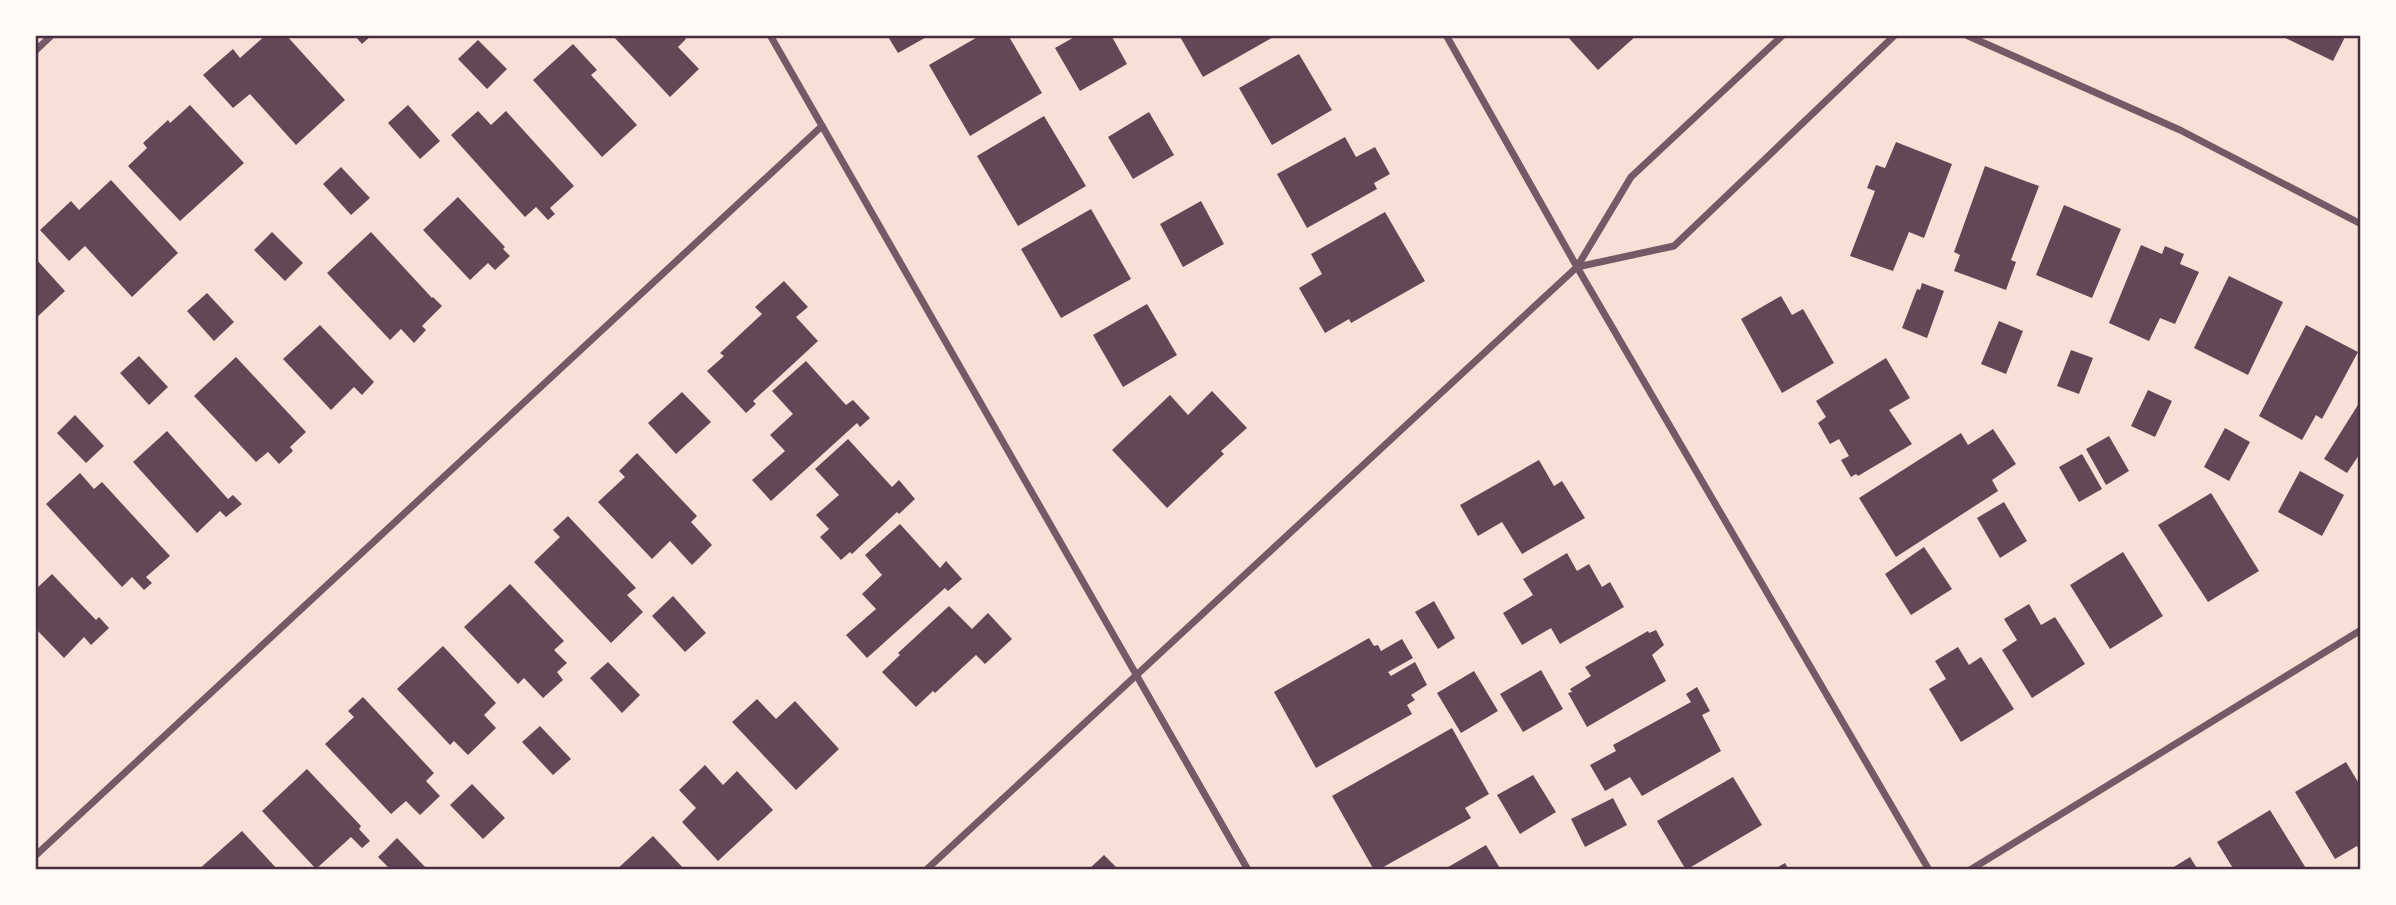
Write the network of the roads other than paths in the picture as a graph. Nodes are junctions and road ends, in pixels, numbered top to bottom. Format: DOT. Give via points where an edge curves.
graph roads {
  1 [pos="52,35"];
  2 [pos="770,35"];
  3 [pos="1446,35"];
  4 [pos="1783,35"];
  5 [pos="1895,35"];
  6 [pos="1966,35"];
  7 [pos="35,51"];
  8 [pos="822,126"];
  9 [pos="2361,224"];
  10 [pos="1577,267"];
  11 [pos="2361,630"];
  12 [pos="1136,674"];
  13 [pos="35,856"];
  14 [pos="926,870"];
  15 [pos="1248,870"];
  16 [pos="1929,870"];
  17 [pos="1970,870"];
  1 -- 7 [label="street"];
  2 -- 8 [label="street"];
  3 -- 10 [label="street"];
  4 -- 10 [label="street" via="1631,177"];
  5 -- 10 [label="street" via="1674,246"];
  6 -- 9 [label="street" via="2180,130"];
  8 -- 12 [label="street"];
  8 -- 13 [label="street"];
  10 -- 12 [label="street"];
  10 -- 16 [label="street"];
  11 -- 17 [label="street"];
  12 -- 14 [label="street"];
  12 -- 15 [label="street"];
}
